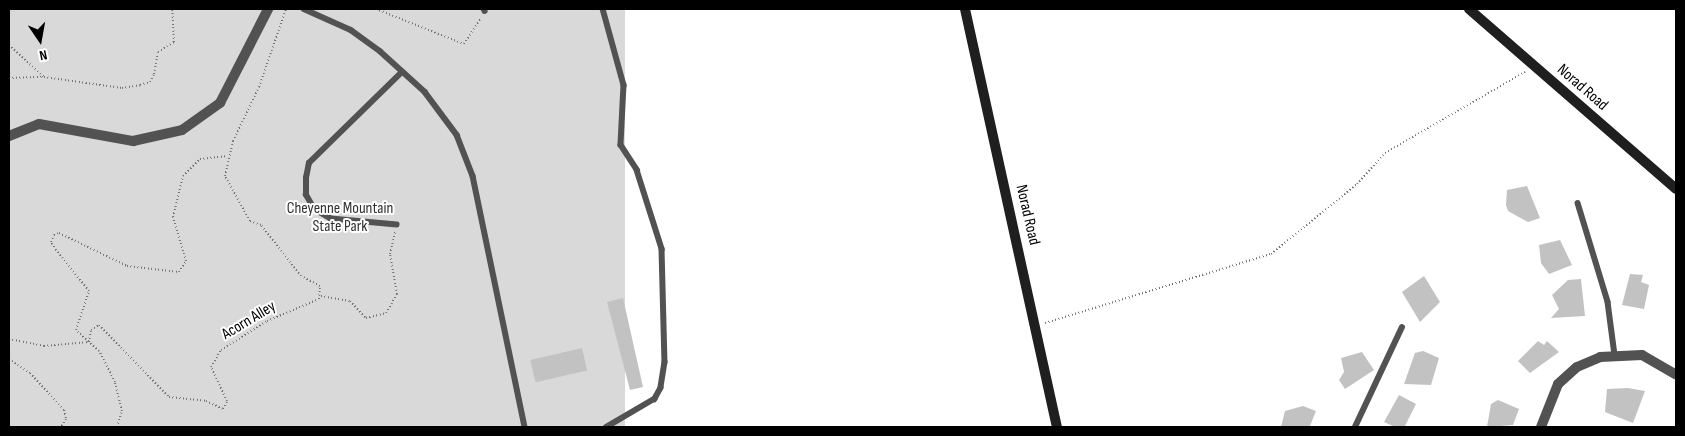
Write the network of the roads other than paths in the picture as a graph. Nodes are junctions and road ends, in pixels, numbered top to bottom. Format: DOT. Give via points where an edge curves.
graph roads {
  1 [pos="268,9"];
  2 [pos="304,9"];
  3 [pos="603,9"];
  4 [pos="965,9"];
  5 [pos="1469,9"];
  6 [pos="402,72"];
  7 [pos="9,136"];
  8 [pos="1676,189"];
  9 [pos="1578,203"];
  10 [pos="397,225"];
  11 [pos="1402,326"];
  12 [pos="1615,355"];
  13 [pos="1676,375"];
  14 [pos="526,427"];
  15 [pos="607,427"];
  16 [pos="1057,427"];
  17 [pos="1355,427"];
  18 [pos="1541,427"];
  1 -- 7 [label="street" via="220,103 182,130 133,142 38,124"];
  2 -- 6 [label="lane" via="351,30"];
  3 -- 15 [label="lane" via="624,85 621,145 637,170 662,250 665,362 661,388 655,399"];
  4 -- 16 [label="street, Norad Road"];
  5 -- 8 [label="street, Norad Road"];
  6 -- 10 [label="lane" via="309,163 306,178 306,196 314,209 331,219"];
  6 -- 14 [label="lane" via="424,92 457,135 474,176"];
  9 -- 12 [label="lane" via="1608,302"];
  11 -- 17 [label="lane"];
  12 -- 13 [label="street" via="1642,355"];
  12 -- 18 [label="street" via="1577,367 1558,384"];
}
